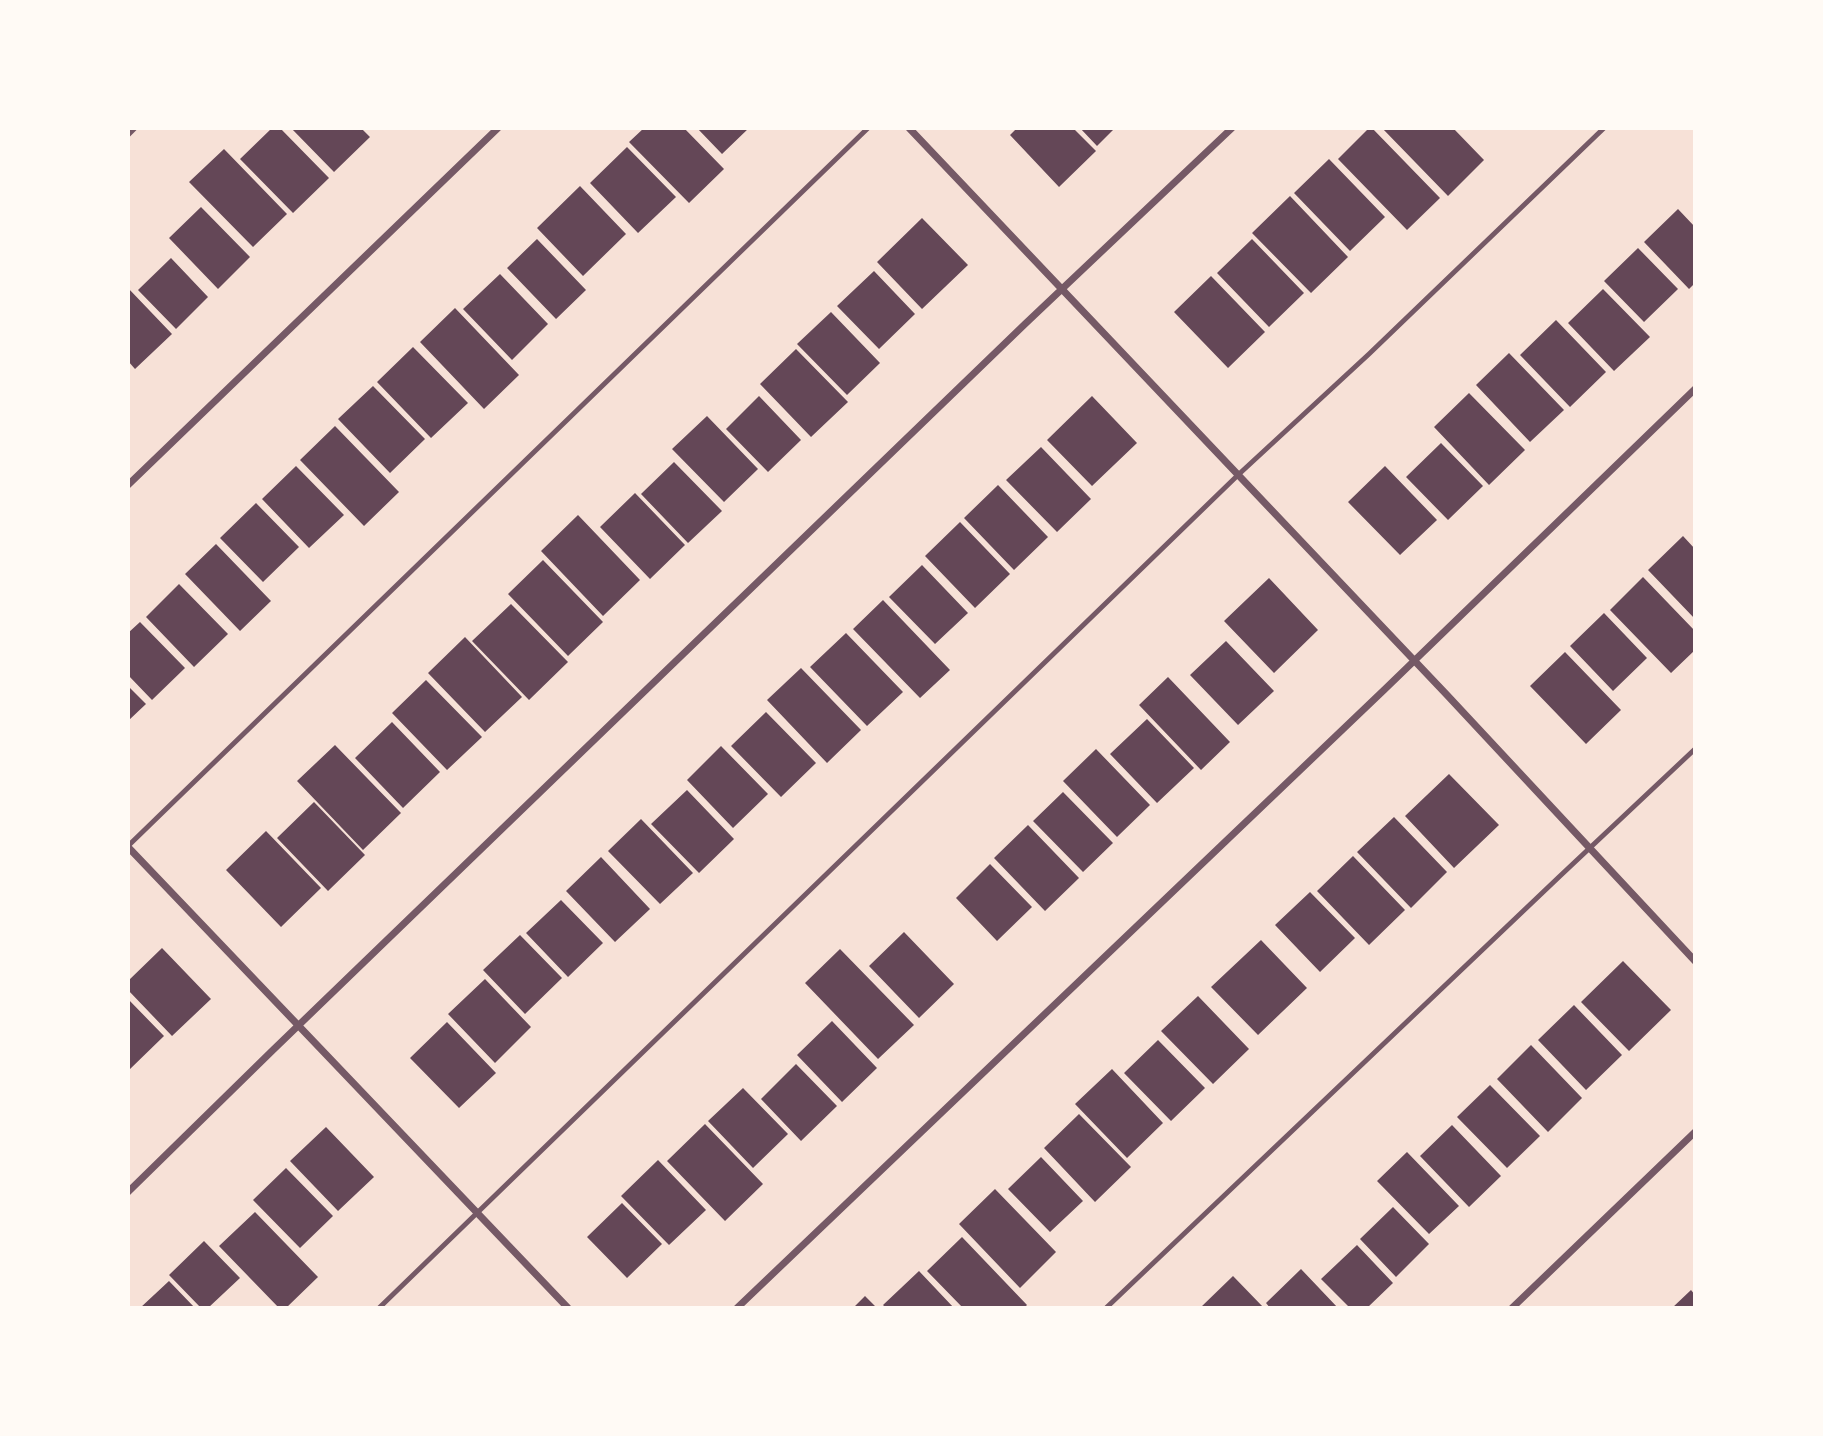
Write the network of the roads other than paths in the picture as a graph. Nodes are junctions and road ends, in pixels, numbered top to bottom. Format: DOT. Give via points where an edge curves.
graph roads {
  1 [pos="135,128"];
  2 [pos="498,128"];
  3 [pos="868,128"];
  4 [pos="909,128"];
  5 [pos="1232,128"];
  6 [pos="1604,128"];
  7 [pos="128,135"];
  8 [pos="1063,289"];
  9 [pos="1695,389"];
  10 [pos="1238,475"];
  11 [pos="128,485"];
  12 [pos="1413,660"];
  13 [pos="1695,749"];
  14 [pos="128,847"];
  15 [pos="1590,847"];
  16 [pos="1695,961"];
  17 [pos="297,1027"];
  18 [pos="1695,1132"];
  19 [pos="128,1192"];
  20 [pos="475,1213"];
  21 [pos="379,1308"];
  22 [pos="568,1308"];
  23 [pos="737,1308"];
  24 [pos="1106,1308"];
  25 [pos="1512,1308"];
  1 -- 7 [label="lane"];
  2 -- 11 [label="street"];
  3 -- 14 [label="lane"];
  4 -- 8 [label="street"];
  5 -- 8 [label="street"];
  6 -- 10 [label="lane"];
  8 -- 10 [label="street"];
  8 -- 17 [label="street"];
  9 -- 12 [label="street"];
  10 -- 12 [label="street"];
  10 -- 20 [label="lane"];
  12 -- 15 [label="street"];
  12 -- 23 [label="street"];
  13 -- 15 [label="lane"];
  14 -- 17 [label="street"];
  15 -- 16 [label="street"];
  15 -- 24 [label="lane"];
  17 -- 19 [label="street"];
  17 -- 20 [label="street"];
  18 -- 25 [label="street"];
  20 -- 21 [label="lane"];
  20 -- 22 [label="street"];
}
